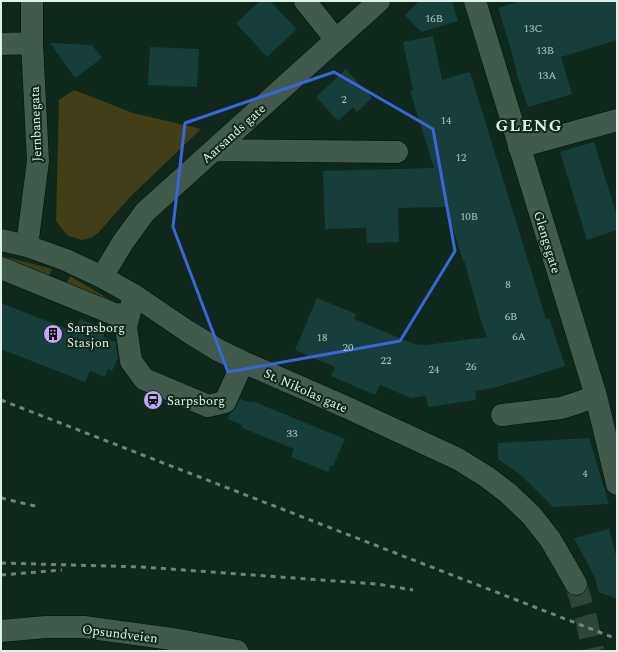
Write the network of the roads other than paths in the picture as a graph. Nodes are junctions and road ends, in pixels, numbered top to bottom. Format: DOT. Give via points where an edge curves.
graph roads {
  1 [pos="32,1"];
  2 [pos="306,1"];
  3 [pos="379,1"];
  4 [pos="475,1"];
  5 [pos="336,40"];
  6 [pos="1,44"];
  7 [pos="32,44"];
  8 [pos="617,120"];
  9 [pos="519,147"];
  10 [pos="214,150"];
  11 [pos="397,152"];
  12 [pos="1,240"];
  13 [pos="28,246"];
  14 [pos="1,268"];
  15 [pos="102,277"];
  16 [pos="131,305"];
  17 [pos="243,362"];
  18 [pos="596,396"];
  19 [pos="502,415"];
  20 [pos="617,484"];
  21 [pos="576,584"];
  22 [pos="1,631"];
  23 [pos="237,651"];
  1 -- 7 [label="street, Jernbanegata"];
  2 -- 5 [label="street"];
  3 -- 5 [label="street, Aarsands gate"];
  4 -- 9 [label="street, Glengsgate"];
  5 -- 10 [label="street, Aarsands gate"];
  6 -- 7 [label="street"];
  7 -- 13 [label="street, Jernbanegata" via="38,161"];
  8 -- 9 [label="street"];
  9 -- 18 [label="street, Glengsgate"];
  10 -- 11 [label="street"];
  10 -- 15 [label="street, Aarsands gate" via="145,212"];
  12 -- 13 [label="street, St. Nikolas gate"];
  13 -- 15 [label="street, St. Nikolas gate"];
  14 -- 16 [label="street" via="114,314"];
  15 -- 16 [label="street, St. Nikolas gate"];
  16 -- 17 [label="street, St. Nikolas gate" via="187,331"];
  16 -- 17 [label="street" via="126,327 131,361 144,379 208,406 224,402"];
  17 -- 21 [label="street, St. Nikolas gate" via="458,459 487,477 532,516 550,539"];
  18 -- 19 [label="street" via="561,408"];
  18 -- 20 [label="street, Glengsgate"];
  22 -- 23 [label="street, Opsundveien" via="84,627"];
}
